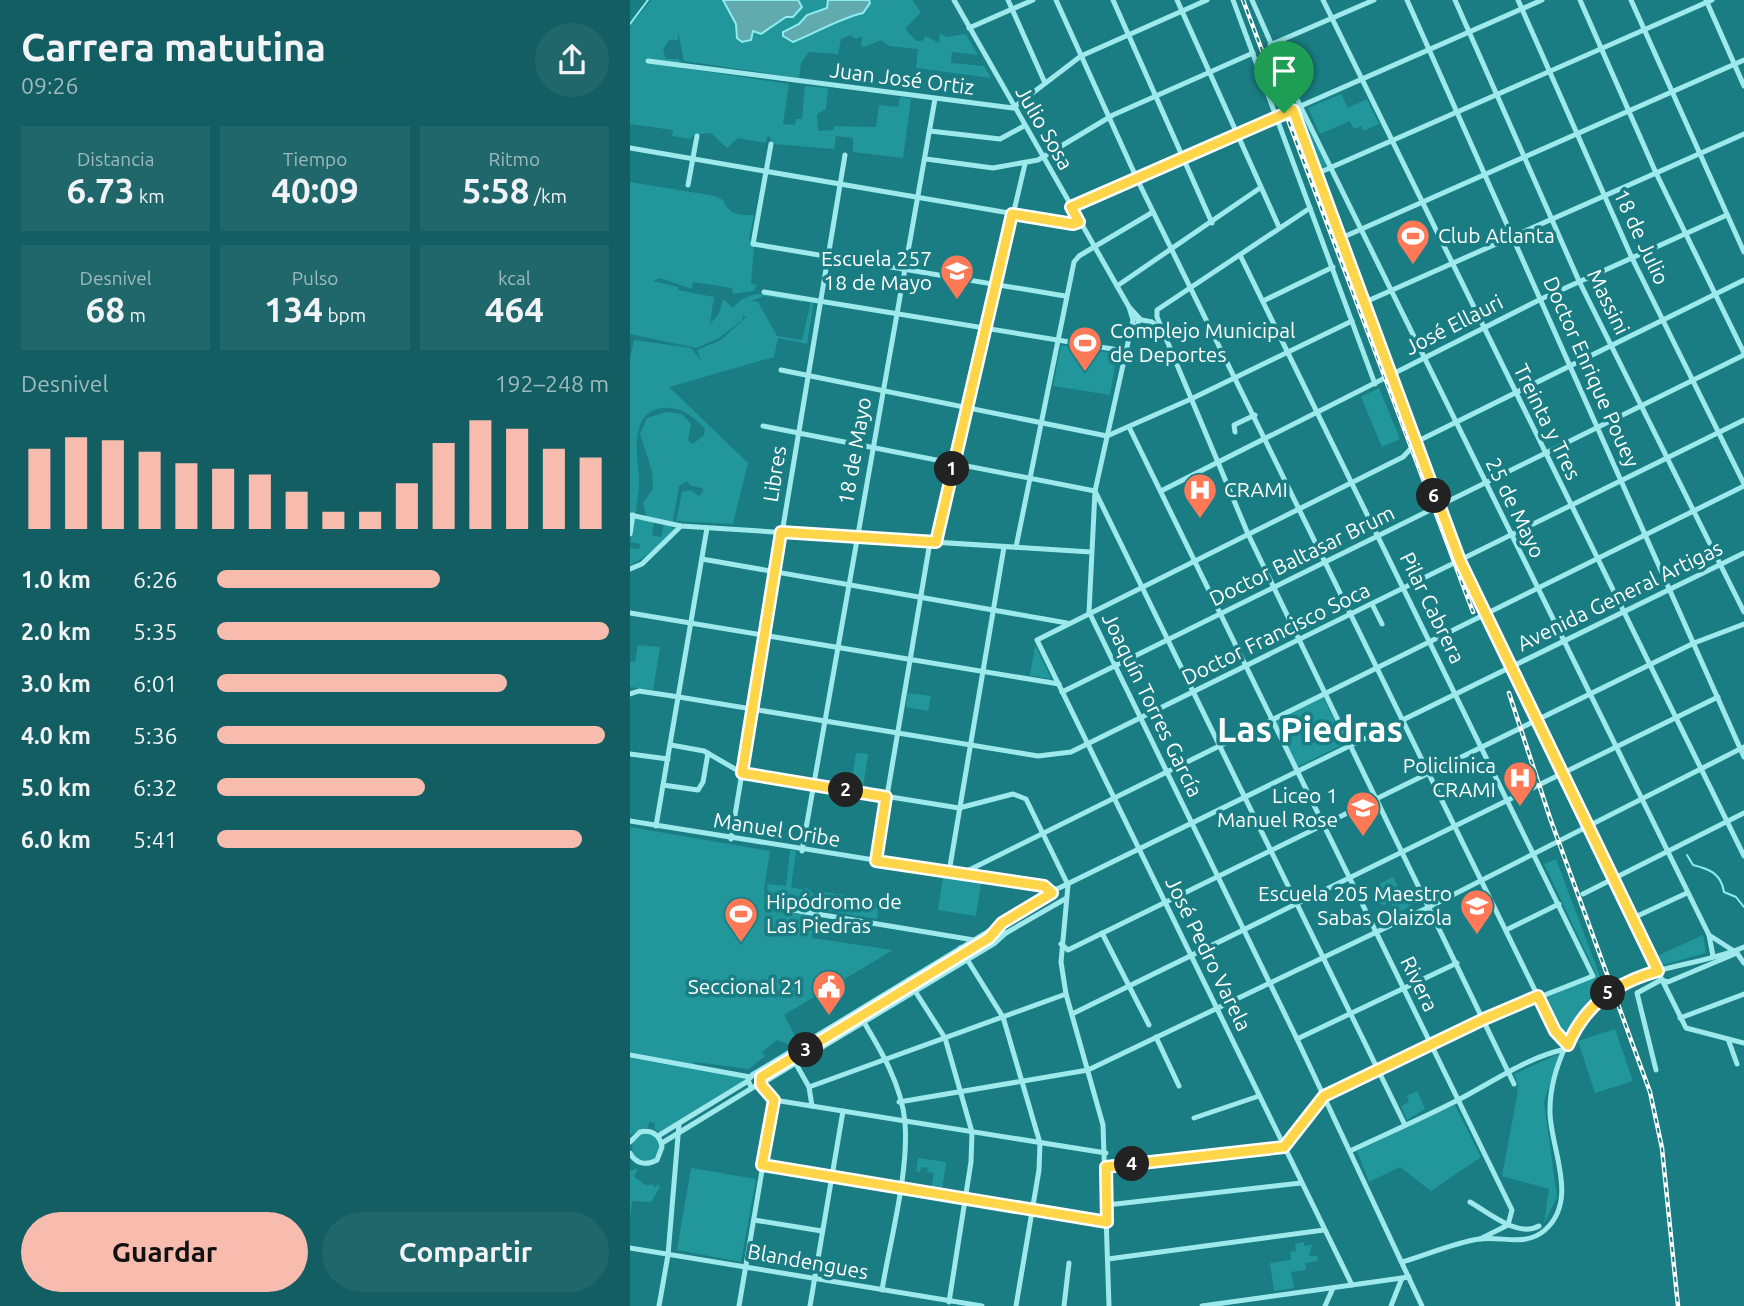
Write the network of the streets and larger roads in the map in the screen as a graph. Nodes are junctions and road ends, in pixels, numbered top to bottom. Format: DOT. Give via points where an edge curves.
graph roads {
  1 [pos="954,0"];
  2 [pos="1008,0"];
  3 [pos="1033,0"];
  4 [pos="1056,0"];
  5 [pos="1113,0"];
  6 [pos="1177,0"];
  7 [pos="1207,0"];
  8 [pos="1233,0"];
  9 [pos="1252,0"];
  10 [pos="1323,0"];
  11 [pos="1374,0"];
  12 [pos="1407,0"];
  13 [pos="1455,0"];
  14 [pos="1518,0"];
  15 [pos="1542,0"];
  16 [pos="1580,0"];
  17 [pos="1631,0"];
  18 [pos="1708,1"];
  19 [pos="1012,9"];
  20 [pos="1521,9"];
  21 [pos="1182,11"];
  22 [pos="1332,18"];
  23 [pos="969,28"];
  24 [pos="1644,30"];
  25 [pos="1469,32"];
  26 [pos="1128,35"];
  27 [pos="1270,46"];
  28 [pos="1602,48"];
  29 [pos="1429,50"];
  30 [pos="1252,52"];
  31 [pos="1081,56"];
  32 [pos="1744,60"];
  33 [pos="648,61"];
  34 [pos="1734,65"];
  35 [pos="1281,66"];
  36 [pos="1209,72"];
  37 [pos="1550,72"];
  38 [pos="1362,79"];
  39 [pos="1045,83"];
  40 [pos="1744,86"];
  41 [pos="1672,92"];
  42 [pos="1496,95"];
  43 [pos="1156,96"];
  44 [pos="935,99"];
  45 [pos="1300,106"];
  46 [pos="1013,108"];
  47 [pos="1293,110"];
  48 [pos="1630,111"];
  49 [pos="1457,113"];
  50 [pos="1109,117"];
  51 [pos="1276,117"];
  52 [pos="1024,126"];
  53 [pos="930,131"];
  54 [pos="1236,134"];
  55 [pos="1577,134"];
  56 [pos="1744,134"];
  57 [pos="697,136"];
  58 [pos="1392,141"];
  59 [pos="771,144"];
  60 [pos="630,148"];
  61 [pos="1700,154"];
  62 [pos="845,155"];
  63 [pos="1041,157"];
  64 [pos="1525,157"];
  65 [pos="1184,158"];
  66 [pos="926,159"];
  67 [pos="692,160"];
  68 [pos="1025,164"];
  69 [pos="1331,168"];
  70 [pos="766,171"];
  71 [pos="1656,173"];
  72 [pos="1316,174"];
  73 [pos="1484,174"];
  74 [pos="1137,179"];
  75 [pos="839,184"];
  76 [pos="688,186"];
  77 [pos="1260,188"];
  78 [pos="1605,196"];
  79 [pos="918,197"];
  80 [pos="1422,202"];
  81 [pos="1071,207"];
  82 [pos="1310,208"];
  83 [pos="1153,212"];
  84 [pos="1012,214"];
  85 [pos="1727,215"];
  86 [pos="1551,219"];
  87 [pos="1079,222"];
  88 [pos="1212,223"];
  89 [pos="1279,227"];
  90 [pos="1361,229"];
  91 [pos="1685,234"];
  92 [pos="1513,237"];
  93 [pos="1339,239"];
  94 [pos="1094,247"];
  95 [pos="1172,249"];
  96 [pos="1744,253"];
  97 [pos="1240,255"];
  98 [pos="826,257"];
  99 [pos="1632,258"];
  100 [pos="1452,263"];
  101 [pos="1333,267"];
  102 [pos="904,270"];
  103 [pos="1744,280"];
  104 [pos="1579,281"];
  105 [pos="995,285"];
  106 [pos="1117,286"];
  107 [pos="1191,288"];
  108 [pos="1391,291"];
  109 [pos="764,292"];
  110 [pos="1714,295"];
  111 [pos="1065,296"];
  112 [pos="1541,299"];
  113 [pos="819,301"];
  114 [pos="1264,301"];
  115 [pos="1363,303"];
  116 [pos="1129,307"];
  117 [pos="896,314"];
  118 [pos="1132,316"];
  119 [pos="1140,320"];
  120 [pos="1662,320"];
  121 [pos="1352,321"];
  122 [pos="985,328"];
  123 [pos="1484,328"];
  124 [pos="1161,329"];
  125 [pos="1056,340"];
  126 [pos="1611,346"];
  127 [pos="1125,351"];
  128 [pos="1289,352"];
  129 [pos="1744,354"];
  130 [pos="1424,358"];
  131 [pos="1570,365"];
  132 [pos="781,370"];
  133 [pos="807,375"];
  134 [pos="1389,376"];
  135 [pos="1237,378"];
  136 [pos="1693,381"];
  137 [pos="1378,382"];
  138 [pos="882,391"];
  139 [pos="1515,393"];
  140 [pos="1191,399"];
  141 [pos="1642,405"];
  142 [pos="966,408"];
  143 [pos="1319,412"];
  144 [pos="1255,415"];
  145 [pos="1744,420"];
  146 [pos="1040,423"];
  147 [pos="1456,423"];
  148 [pos="763,426"];
  149 [pos="1129,427"];
  150 [pos="1598,427"];
  151 [pos="1235,432"];
  152 [pos="1719,432"];
  153 [pos="798,433"];
  154 [pos="1107,436"];
  155 [pos="1267,438"];
  156 [pos="1415,445"];
  157 [pos="872,447"];
  158 [pos="1545,453"];
  159 [pos="1667,458"];
  160 [pos="954,463"];
  161 [pos="1218,463"];
  162 [pos="1029,478"];
  163 [pos="1622,480"];
  164 [pos="1353,482"];
  165 [pos="1485,483"];
  166 [pos="1744,485"];
  167 [pos="1161,491"];
  168 [pos="1095,492"];
  169 [pos="1570,505"];
  170 [pos="1438,506"];
  171 [pos="1300,508"];
  172 [pos="1693,511"];
  173 [pos="631,515"];
  174 [pos="681,526"];
  175 [pos="707,528"];
  176 [pos="781,532"];
  177 [pos="630,534"];
  178 [pos="1248,534"];
  179 [pos="1646,534"];
  180 [pos="1511,535"];
  181 [pos="1379,536"];
  182 [pos="856,537"];
  183 [pos="933,542"];
  184 [pos="1004,547"];
  185 [pos="1016,547"];
  186 [pos="1091,552"];
  187 [pos="1744,553"];
  188 [pos="702,559"];
  189 [pos="1597,559"];
  190 [pos="1195,560"];
  191 [pos="1460,561"];
  192 [pos="1326,562"];
  193 [pos="1720,565"];
  194 [pos="630,569"];
  195 [pos="774,572"];
  196 [pos="848,584"];
  197 [pos="1142,586"];
  198 [pos="1274,588"];
  199 [pos="1405,588"];
  200 [pos="1536,589"];
  201 [pos="1670,589"];
  202 [pos="920,596"];
  203 [pos="1372,604"];
  204 [pos="993,608"];
  205 [pos="1089,612"];
  206 [pos="1623,612"];
  207 [pos="1744,612"];
  208 [pos="630,613"];
  209 [pos="1221,613"];
  210 [pos="1484,613"];
  211 [pos="1351,615"];
  212 [pos="691,623"];
  213 [pos="1068,623"];
  214 [pos="1382,624"];
  215 [pos="1744,624"];
  216 [pos="765,636"];
  217 [pos="1168,639"];
  218 [pos="1299,640"];
  219 [pos="1429,640"];
  220 [pos="1562,642"];
  221 [pos="1693,643"];
  222 [pos="837,648"];
  223 [pos="909,660"];
  224 [pos="1115,666"];
  225 [pos="1247,666"];
  226 [pos="1377,666"];
  227 [pos="1649,666"];
  228 [pos="1509,667"];
  229 [pos="982,672"];
  230 [pos="1059,684"];
  231 [pos="1062,692"];
  232 [pos="1194,692"];
  233 [pos="1323,693"];
  234 [pos="630,694"];
  235 [pos="1457,695"];
  236 [pos="1588,696"];
  237 [pos="679,697"];
  238 [pos="1717,697"];
  239 [pos="750,710"];
  240 [pos="1141,718"];
  241 [pos="1676,718"];
  242 [pos="1272,719"];
  243 [pos="824,721"];
  244 [pos="1403,721"];
  245 [pos="1536,722"];
  246 [pos="897,733"];
  247 [pos="970,744"];
  248 [pos="1088,744"];
  249 [pos="671,745"];
  250 [pos="1220,745"];
  251 [pos="1351,747"];
  252 [pos="1482,748"];
  253 [pos="1615,748"];
  254 [pos="1742,748"];
  255 [pos="708,753"];
  256 [pos="630,754"];
  257 [pos="1744,757"];
  258 [pos="668,759"];
  259 [pos="1702,771"];
  260 [pos="1167,772"];
  261 [pos="1298,772"];
  262 [pos="742,773"];
  263 [pos="1430,774"];
  264 [pos="1560,775"];
  265 [pos="663,785"];
  266 [pos="814,785"];
  267 [pos="886,797"];
  268 [pos="1114,798"];
  269 [pos="1246,799"];
  270 [pos="1377,800"];
  271 [pos="1641,800"];
  272 [pos="1508,801"];
  273 [pos="959,808"];
  274 [pos="1744,813"];
  275 [pos="630,821"];
  276 [pos="1727,821"];
  277 [pos="1193,824"];
  278 [pos="656,826"];
  279 [pos="1325,826"];
  280 [pos="1456,826"];
  281 [pos="1587,828"];
  282 [pos="1043,833"];
  283 [pos="731,839"];
  284 [pos="802,850"];
  285 [pos="1140,850"];
  286 [pos="1666,851"];
  287 [pos="1271,852"];
  288 [pos="1403,852"];
  289 [pos="1535,854"];
  290 [pos="1744,856"];
  291 [pos="876,861"];
  292 [pos="948,872"];
  293 [pos="961,874"];
  294 [pos="1219,876"];
  295 [pos="1350,878"];
  296 [pos="1612,879"];
  297 [pos="1482,880"];
  298 [pos="1068,885"];
  299 [pos="1044,886"];
  300 [pos="1058,889"];
  301 [pos="1052,893"];
  302 [pos="1687,893"];
  303 [pos="1583,894"];
  304 [pos="1066,896"];
  305 [pos="1058,903"];
  306 [pos="1165,903"];
  307 [pos="1559,904"];
  308 [pos="1297,905"];
  309 [pos="1429,907"];
  310 [pos="781,908"];
  311 [pos="1063,913"];
  312 [pos="1633,918"];
  313 [pos="1009,919"];
  314 [pos="1002,923"];
  315 [pos="1014,928"];
  316 [pos="1244,930"];
  317 [pos="1506,930"];
  318 [pos="1006,933"];
  319 [pos="1102,933"];
  320 [pos="1376,933"];
  321 [pos="995,934"];
  322 [pos="1709,935"];
  323 [pos="974,940"];
  324 [pos="1061,944"];
  325 [pos="1744,947"];
  326 [pos="1068,950"];
  327 [pos="962,951"];
  328 [pos="1736,952"];
  329 [pos="1191,956"];
  330 [pos="1713,956"];
  331 [pos="1061,957"];
  332 [pos="1323,958"];
  333 [pos="968,960"];
  334 [pos="1457,963"];
  335 [pos="1744,963"];
  336 [pos="1658,971"];
  337 [pos="1661,980"];
  338 [pos="1270,984"];
  339 [pos="912,986"];
  340 [pos="1130,986"];
  341 [pos="1404,989"];
  342 [pos="1744,994"];
  343 [pos="1066,995"];
  344 [pos="1538,996"];
  345 [pos="1216,1009"];
  346 [pos="1072,1014"];
  347 [pos="1351,1014"];
  348 [pos="860,1017"];
  349 [pos="1003,1017"];
  350 [pos="1681,1018"];
  351 [pos="1484,1019"];
  352 [pos="1149,1025"];
  353 [pos="1156,1037"];
  354 [pos="945,1038"];
  355 [pos="1297,1039"];
  356 [pos="1728,1039"];
  357 [pos="1431,1043"];
  358 [pos="1744,1043"];
  359 [pos="1567,1047"];
  360 [pos="630,1055"];
  361 [pos="790,1056"];
  362 [pos="886,1060"];
  363 [pos="1737,1064"];
  364 [pos="796,1065"];
  365 [pos="1088,1069"];
  366 [pos="1378,1070"];
  367 [pos="1656,1070"];
  368 [pos="1510,1071"];
  369 [pos="750,1080"];
  370 [pos="761,1082"];
  371 [pos="1022,1082"];
  372 [pos="1514,1084"];
  373 [pos="1179,1086"];
  374 [pos="809,1087"];
  375 [pos="961,1092"];
  376 [pos="1259,1096"];
  377 [pos="1324,1096"];
  378 [pos="774,1100"];
  379 [pos="1458,1100"];
  380 [pos="899,1102"];
  381 [pos="812,1106"];
  382 [pos="843,1111"];
  383 [pos="1194,1118"];
  384 [pos="905,1121"];
  385 [pos="1405,1125"];
  386 [pos="679,1127"];
  387 [pos="972,1132"];
  388 [pos="660,1139"];
  389 [pos="630,1142"];
  390 [pos="1040,1143"];
  391 [pos="1284,1147"];
  392 [pos="1350,1151"];
  393 [pos="676,1152"];
  394 [pos="630,1153"];
  395 [pos="1106,1153"];
  396 [pos="660,1155"];
  397 [pos="636,1161"];
  398 [pos="762,1165"];
  399 [pos="630,1167"];
  400 [pos="1106,1167"];
  401 [pos="831,1177"];
  402 [pos="1301,1183"];
  403 [pos="898,1188"];
  404 [pos="965,1199"];
  405 [pos="1470,1202"];
  406 [pos="1107,1205"];
  407 [pos="1032,1210"];
  408 [pos="754,1220"];
  409 [pos="1107,1222"];
  410 [pos="1508,1225"];
  411 [pos="1539,1226"];
  412 [pos="1324,1230"];
  413 [pos="822,1231"];
  414 [pos="1480,1239"];
  415 [pos="630,1248"];
  416 [pos="668,1255"];
  417 [pos="1108,1259"];
  418 [pos="1402,1262"];
  419 [pos="1069,1264"];
  420 [pos="746,1267"];
  421 [pos="1406,1278"];
  422 [pos="814,1279"];
  423 [pos="1352,1285"];
  424 [pos="1333,1288"];
  425 [pos="881,1290"];
  426 [pos="1262,1298"];
  427 [pos="949,1301"];
  428 [pos="1239,1303"];
  429 [pos="968,1305"];
  430 [pos="659,1306"];
  431 [pos="739,1306"];
  432 [pos="810,1306"];
  433 [pos="982,1306"];
  434 [pos="1016,1306"];
  435 [pos="1064,1306"];
  436 [pos="1109,1306"];
  437 [pos="1202,1306"];
  438 [pos="1259,1306"];
  439 [pos="1325,1306"];
  440 [pos="1391,1306"];
  441 [pos="1422,1306"];
  1 -- 23 [label="street, Julio Sosa"];
  2 -- 19 [label="street"];
  3 -- 19 [label="street"];
  4 -- 31 [label="street"];
  5 -- 26 [label="street"];
  6 -- 21 [label="street"];
  7 -- 21 [label="street"];
  8 -- 30 [label="street"];
  9 -- 27 [label="street"];
  10 -- 22 [label="street, Treinta y Tres"];
  11 -- 22 [label="street"];
  12 -- 29 [label="street, Doctor Enrique Pouey"];
  13 -- 25 [label="street, Massini"];
  14 -- 20 [label="street, 18 de Julio"];
  15 -- 20 [label="street"];
  16 -- 28 [label="street"];
  17 -- 24 [label="street"];
  18 -- 24 [label="street"];
  18 -- 34 [label="street"];
  19 -- 23 [label="street"];
  19 -- 39 [label="street"];
  20 -- 25 [label="street"];
  20 -- 37 [label="street, 18 de Julio"];
  21 -- 26 [label="street"];
  21 -- 36 [label="street"];
  22 -- 27 [label="street"];
  22 -- 38 [label="street, Treinta y Tres"];
  23 -- 46 [label="street, Julio Sosa"];
  24 -- 28 [label="street"];
  24 -- 41 [label="street"];
  25 -- 29 [label="street"];
  25 -- 42 [label="street, Massini"];
  26 -- 31 [label="street"];
  26 -- 43 [label="street"];
  27 -- 35 [label="street"];
  28 -- 37 [label="street"];
  28 -- 48 [label="street"];
  29 -- 38 [label="street"];
  29 -- 49 [label="street, Doctor Enrique Pouey"];
  30 -- 36 [label="street"];
  30 -- 51 [label="street"];
  31 -- 39 [label="street"];
  31 -- 50 [label="street"];
  32 -- 34 [label="street"];
  33 -- 44 [label="street, Juan José Ortiz"];
  34 -- 40 [label="street"];
  34 -- 41 [label="street"];
  35 -- 45 [label="street, 25 de Mayo"];
  35 -- 47 [label="street"];
  36 -- 43 [label="street"];
  36 -- 54 [label="street"];
  37 -- 42 [label="street"];
  37 -- 55 [label="street, 18 de Julio"];
  38 -- 45 [label="street"];
  38 -- 58 [label="street, Treinta y Tres"];
  39 -- 46 [label="street"];
  41 -- 48 [label="street"];
  41 -- 61 [label="street"];
  42 -- 49 [label="street"];
  42 -- 64 [label="street, Massini"];
  43 -- 50 [label="street"];
  43 -- 65 [label="street"];
  44 -- 46 [label="street, Juan José Ortiz"];
  44 -- 53 [label="street, 18 de Mayo"];
  45 -- 47 [label="street"];
  45 -- 69 [label="street, 25 de Mayo"];
  46 -- 52 [label="street, Julio Sosa"];
  47 -- 51 [label="street"];
  47 -- 72 [label="street"];
  48 -- 55 [label="street"];
  48 -- 71 [label="street"];
  49 -- 58 [label="street"];
  49 -- 73 [label="street, Doctor Enrique Pouey"];
  50 -- 63 [label="street"];
  50 -- 74 [label="street"];
  51 -- 54 [label="street"];
  51 -- 82 [label="street"];
  52 -- 53 [label="street" via="1000,139"];
  52 -- 63 [label="street, Julio Sosa"];
  53 -- 66 [label="street, 18 de Mayo"];
  54 -- 65 [label="street"];
  54 -- 77 [label="street"];
  55 -- 64 [label="street"];
  55 -- 78 [label="street, 18 de Julio"];
  56 -- 61 [label="street"];
  57 -- 67 [label="street"];
  58 -- 69 [label="street"];
  58 -- 80 [label="street, Treinta y Tres"];
  59 -- 70 [label="street"];
  60 -- 67 [label="street"];
  61 -- 71 [label="street"];
  61 -- 85 [label="street"];
  62 -- 75 [label="street, Libres"];
  63 -- 68 [label="street"];
  63 -- 81 [label="street, Julio Sosa"];
  64 -- 73 [label="street"];
  64 -- 86 [label="street, Massini"];
  65 -- 74 [label="street"];
  65 -- 88 [label="street"];
  66 -- 68 [label="street" via="993,168"];
  66 -- 79 [label="street, 18 de Mayo"];
  67 -- 70 [label="street"];
  67 -- 76 [label="street"];
  68 -- 84 [label="street"];
  69 -- 72 [label="street"];
  69 -- 90 [label="street, 25 de Mayo"];
  70 -- 75 [label="street"];
  70 -- 98 [label="street" via="753,244"];
  71 -- 78 [label="street"];
  71 -- 91 [label="street"];
  72 -- 93 [label="street"];
  73 -- 80 [label="street"];
  73 -- 92 [label="street, Doctor Enrique Pouey"];
  74 -- 81 [label="street"];
  74 -- 83 [label="street"];
  75 -- 79 [label="street"];
  75 -- 98 [label="street, Libres"];
  77 -- 88 [label="street"];
  77 -- 89 [label="street"];
  78 -- 86 [label="street"];
  78 -- 99 [label="street, 18 de Julio"];
  79 -- 84 [label="street"];
  79 -- 102 [label="street, 18 de Mayo"];
  80 -- 90 [label="street"];
  80 -- 100 [label="street, Treinta y Tres"];
  81 -- 87 [label="street, Julio Sosa"];
  82 -- 89 [label="street"];
  82 -- 101 [label="street"];
  83 -- 94 [label="street"];
  83 -- 95 [label="street"];
  84 -- 87 [label="street"];
  84 -- 105 [label="street"];
  85 -- 91 [label="street, José Ellauri"];
  85 -- 96 [label="street"];
  86 -- 92 [label="street"];
  86 -- 104 [label="street, Massini"];
  87 -- 94 [label="street, Julio Sosa"];
  88 -- 95 [label="street"];
  89 -- 97 [label="street"];
  90 -- 93 [label="street"];
  90 -- 108 [label="street, 25 de Mayo"];
  91 -- 99 [label="street, José Ellauri"];
  91 -- 110 [label="street"];
  92 -- 100 [label="street"];
  92 -- 112 [label="street, Doctor Enrique Pouey"];
  93 -- 115 [label="street"];
  94 -- 106 [label="street, Julio Sosa"];
  94 -- 111 [label="street" via="1074,262"];
  95 -- 106 [label="street"];
  95 -- 107 [label="street"];
  97 -- 107 [label="street"];
  97 -- 114 [label="street, Pilar Cabrera"];
  98 -- 102 [label="street"];
  98 -- 113 [label="street, Libres"];
  99 -- 104 [label="street, José Ellauri"];
  99 -- 120 [label="street, 18 de Julio"];
  100 -- 108 [label="street"];
  100 -- 123 [label="street, Treinta y Tres"];
  101 -- 114 [label="street"];
  101 -- 121 [label="street"];
  102 -- 105 [label="street"];
  102 -- 117 [label="street, 18 de Mayo"];
  103 -- 110 [label="street"];
  104 -- 112 [label="street, José Ellauri"];
  104 -- 126 [label="street, Massini"];
  105 -- 111 [label="street"];
  105 -- 122 [label="street"];
  106 -- 116 [label="street, Julio Sosa"];
  107 -- 124 [label="street" via="1157,310"];
  107 -- 135 [label="street"];
  108 -- 115 [label="street"];
  108 -- 130 [label="street, 25 de Mayo"];
  109 -- 113 [label="street"];
  110 -- 120 [label="street"];
  110 -- 129 [label="street"];
  111 -- 125 [label="street"];
  112 -- 123 [label="street, José Ellauri"];
  112 -- 131 [label="street, Doctor Enrique Pouey"];
  113 -- 117 [label="street"];
  113 -- 133 [label="street, Libres"];
  114 -- 128 [label="street, Pilar Cabrera"];
  115 -- 134 [label="street"];
  116 -- 118 [label="street, Joaquín Torres García"];
  116 -- 119 [label="street"];
  117 -- 122 [label="street"];
  117 -- 138 [label="street, 18 de Mayo"];
  118 -- 119 [label="street"];
  118 -- 127 [label="street, Joaquín Torres García"];
  119 -- 124 [label="street"];
  119 -- 127 [label="street, Joaquín Torres García"];
  120 -- 126 [label="street"];
  120 -- 136 [label="street, 18 de Julio"];
  121 -- 128 [label="street"];
  121 -- 137 [label="street"];
  122 -- 125 [label="street"];
  122 -- 142 [label="street"];
  123 -- 130 [label="street, José Ellauri"];
  123 -- 139 [label="street, Treinta y Tres"];
  124 -- 140 [label="street"];
  125 -- 127 [label="street"];
  125 -- 146 [label="street"];
  126 -- 131 [label="street"];
  126 -- 141 [label="street, Massini"];
  127 -- 154 [label="street, Joaquín Torres García"];
  128 -- 135 [label="street"];
  128 -- 143 [label="street, Pilar Cabrera"];
  129 -- 136 [label="street, Doctor Baltasar Brum"];
  130 -- 134 [label="street, José Ellauri"];
  130 -- 147 [label="street, 25 de Mayo"];
  131 -- 139 [label="street"];
  131 -- 150 [label="street, Doctor Enrique Pouey"];
  132 -- 133 [label="street"];
  133 -- 138 [label="street"];
  133 -- 153 [label="street, Libres"];
  134 -- 137 [label="street, José Ellauri"];
  134 -- 156 [label="street"];
  135 -- 140 [label="street"];
  135 -- 144 [label="street"];
  136 -- 141 [label="street, Doctor Baltasar Brum"];
  136 -- 152 [label="street, 18 de Julio"];
  137 -- 143 [label="street, José Ellauri"];
  138 -- 142 [label="street"];
  138 -- 157 [label="street, 18 de Mayo"];
  139 -- 147 [label="street"];
  139 -- 158 [label="street, Treinta y Tres"];
  140 -- 149 [label="street"];
  140 -- 161 [label="street"];
  141 -- 150 [label="street, Doctor Baltasar Brum"];
  141 -- 159 [label="street, Massini"];
  142 -- 146 [label="street"];
  142 -- 160 [label="street"];
  143 -- 155 [label="street, José Ellauri"];
  143 -- 164 [label="street, Pilar Cabrera"];
  144 -- 151 [label="street" via="1234,425"];
  144 -- 155 [label="street"];
  145 -- 152 [label="street, Doctor Francisco Soca"];
  146 -- 154 [label="street"];
  146 -- 162 [label="street"];
  147 -- 156 [label="street"];
  147 -- 165 [label="street, 25 de Mayo"];
  148 -- 153 [label="street"];
  149 -- 154 [label="street"];
  149 -- 167 [label="street, Rivera"];
  150 -- 158 [label="street, Doctor Baltasar Brum"];
  150 -- 163 [label="street, Doctor Enrique Pouey"];
  152 -- 159 [label="street, Doctor Francisco Soca"];
  152 -- 166 [label="street, 18 de Julio"];
  153 -- 157 [label="street"];
  153 -- 176 [label="street, Libres"];
  154 -- 168 [label="street, Joaquín Torres García"];
  155 -- 161 [label="street, José Ellauri"];
  155 -- 171 [label="street"];
  156 -- 164 [label="street"];
  156 -- 170 [label="street"];
  157 -- 160 [label="street"];
  157 -- 182 [label="street, 18 de Mayo"];
  158 -- 165 [label="street, Doctor Baltasar Brum"];
  158 -- 169 [label="street, Treinta y Tres"];
  159 -- 163 [label="street, Doctor Francisco Soca"];
  159 -- 172 [label="street, Massini"];
  160 -- 162 [label="street"];
  160 -- 183 [label="street"];
  161 -- 167 [label="street, José Ellauri"];
  161 -- 178 [label="street"];
  162 -- 168 [label="street"];
  162 -- 185 [label="street"];
  163 -- 169 [label="street, Doctor Francisco Soca"];
  163 -- 179 [label="street, Doctor Enrique Pouey"];
  164 -- 171 [label="street"];
  164 -- 181 [label="street, Pilar Cabrera"];
  165 -- 170 [label="street, Doctor Baltasar Brum"];
  165 -- 180 [label="street, 25 de Mayo"];
  166 -- 172 [label="street"];
  167 -- 190 [label="street, Rivera"];
  168 -- 186 [label="street, Joaquín Torres García"];
  168 -- 197 [label="street"];
  169 -- 180 [label="street, Doctor Francisco Soca"];
  169 -- 189 [label="street, Treinta y Tres"];
  170 -- 181 [label="street, Doctor Baltasar Brum"];
  170 -- 191 [label="street"];
  171 -- 178 [label="street"];
  171 -- 192 [label="street"];
  172 -- 179 [label="street"];
  172 -- 193 [label="street, Massini"];
  173 -- 174 [label="street"];
  173 -- 177 [label="street"];
  174 -- 175 [label="street"];
  174 -- 194 [label="street" via="642,564"];
  175 -- 176 [label="street"];
  175 -- 188 [label="street"];
  176 -- 182 [label="street"];
  176 -- 195 [label="street, Libres"];
  178 -- 190 [label="street"];
  178 -- 198 [label="street"];
  179 -- 189 [label="street"];
  179 -- 201 [label="street, Doctor Enrique Pouey"];
  180 -- 191 [label="street, Doctor Francisco Soca"];
  180 -- 200 [label="street, 25 de Mayo"];
  181 -- 192 [label="street, Doctor Baltasar Brum"];
  181 -- 199 [label="street, Pilar Cabrera"];
  182 -- 183 [label="street"];
  182 -- 196 [label="street, 18 de Mayo"];
  183 -- 184 [label="street"];
  183 -- 202 [label="street"];
  184 -- 185 [label="street"];
  184 -- 204 [label="street"];
  185 -- 186 [label="street"];
  186 -- 205 [label="street, Joaquín Torres García"];
  187 -- 193 [label="street, Avenida General Artigas"];
  188 -- 195 [label="street"];
  188 -- 212 [label="street"];
  189 -- 200 [label="street"];
  189 -- 206 [label="street, Treinta y Tres"];
  190 -- 197 [label="street"];
  190 -- 209 [label="street, Rivera"];
  191 -- 199 [label="street, Doctor Francisco Soca"];
  191 -- 210 [label="street"];
  192 -- 198 [label="street, Doctor Baltasar Brum"];
  192 -- 211 [label="street"];
  193 -- 201 [label="street, Avenida General Artigas"];
  193 -- 207 [label="street, Massini"];
  195 -- 196 [label="street"];
  195 -- 216 [label="street, Libres"];
  196 -- 202 [label="street"];
  196 -- 222 [label="street, 18 de Mayo"];
  197 -- 205 [label="street"];
  197 -- 217 [label="street"];
  198 -- 209 [label="street, Doctor Baltasar Brum"];
  198 -- 218 [label="street"];
  199 -- 203 [label="street, Doctor Francisco Soca"];
  199 -- 219 [label="street, Pilar Cabrera"];
  200 -- 210 [label="street"];
  200 -- 220 [label="street, 25 de Mayo"];
  201 -- 206 [label="street, Avenida General Artigas"];
  201 -- 221 [label="street, Doctor Enrique Pouey"];
  202 -- 204 [label="street"];
  202 -- 223 [label="street"];
  203 -- 211 [label="street, Doctor Francisco Soca"];
  203 -- 214 [label="street"];
  204 -- 213 [label="street"];
  204 -- 229 [label="street"];
  205 -- 213 [label="street"];
  205 -- 224 [label="street, Joaquín Torres García"];
  206 -- 220 [label="street, Avenida General Artigas"];
  206 -- 227 [label="street, Treinta y Tres"];
  208 -- 212 [label="street"];
  209 -- 217 [label="street, Doctor Baltasar Brum"];
  209 -- 225 [label="street, Rivera"];
  210 -- 219 [label="street"];
  210 -- 228 [label="street"];
  211 -- 218 [label="street, Doctor Francisco Soca"];
  211 -- 226 [label="street"];
  212 -- 216 [label="street"];
  212 -- 237 [label="street"];
  213 -- 230 [label="street, José Pedro Varela" via="1038,638"];
  215 -- 221 [label="street"];
  216 -- 222 [label="street"];
  216 -- 239 [label="street, Libres"];
  217 -- 224 [label="street, Doctor Baltasar Brum"];
  217 -- 232 [label="street"];
  218 -- 225 [label="street, Doctor Francisco Soca"];
  218 -- 233 [label="street"];
  219 -- 226 [label="street"];
  219 -- 235 [label="street, Pilar Cabrera"];
  220 -- 228 [label="street, Avenida General Artigas"];
  220 -- 236 [label="street, 25 de Mayo"];
  221 -- 227 [label="street"];
  221 -- 238 [label="street, Doctor Enrique Pouey"];
  222 -- 223 [label="street"];
  222 -- 243 [label="street, 18 de Mayo"];
  223 -- 229 [label="street"];
  223 -- 246 [label="street"];
  224 -- 231 [label="street, Doctor Baltasar Brum"];
  224 -- 240 [label="street, Joaquín Torres García"];
  225 -- 232 [label="street, Doctor Francisco Soca"];
  225 -- 242 [label="street, Rivera"];
  226 -- 233 [label="street"];
  226 -- 244 [label="street"];
  227 -- 236 [label="street"];
  227 -- 241 [label="street, Treinta y Tres"];
  228 -- 235 [label="street, Avenida General Artigas"];
  228 -- 245 [label="street"];
  229 -- 230 [label="street"];
  229 -- 247 [label="street"];
  230 -- 231 [label="street, José Pedro Varela"];
  231 -- 248 [label="street, José Pedro Varela"];
  232 -- 240 [label="street, Doctor Francisco Soca"];
  232 -- 250 [label="street"];
  233 -- 242 [label="street"];
  233 -- 251 [label="street"];
  234 -- 237 [label="street, Doctor Francisco Soca" via="639,691"];
  235 -- 244 [label="street, Avenida General Artigas"];
  235 -- 252 [label="street, Pilar Cabrera"];
  236 -- 245 [label="street"];
  236 -- 253 [label="street, 25 de Mayo"];
  237 -- 239 [label="street, Doctor Francisco Soca"];
  237 -- 249 [label="street"];
  238 -- 241 [label="street"];
  238 -- 254 [label="street, Doctor Enrique Pouey"];
  239 -- 243 [label="street, Doctor Francisco Soca"];
  239 -- 262 [label="street, Libres"];
  240 -- 248 [label="street, Doctor Francisco Soca"];
  240 -- 260 [label="street, Joaquín Torres García"];
  241 -- 253 [label="street"];
  241 -- 259 [label="street, Treinta y Tres"];
  242 -- 250 [label="street"];
  242 -- 261 [label="street, Rivera"];
  243 -- 246 [label="street, Doctor Francisco Soca"];
  243 -- 266 [label="street, 18 de Mayo"];
  244 -- 251 [label="street, Avenida General Artigas"];
  244 -- 263 [label="street"];
  245 -- 252 [label="street"];
  245 -- 264 [label="street"];
  246 -- 247 [label="street, Doctor Francisco Soca"];
  246 -- 267 [label="street"];
  247 -- 248 [label="street, Doctor Francisco Soca" via="1047,756"];
  247 -- 273 [label="street"];
  248 -- 268 [label="street, José Pedro Varela"];
  249 -- 255 [label="street"];
  249 -- 258 [label="street"];
  250 -- 260 [label="street"];
  250 -- 269 [label="street"];
  251 -- 261 [label="street, Avenida General Artigas"];
  251 -- 270 [label="street"];
  252 -- 263 [label="street"];
  252 -- 272 [label="street, Pilar Cabrera"];
  253 -- 264 [label="street"];
  253 -- 271 [label="street, 25 de Mayo"];
  254 -- 257 [label="street, Doctor Enrique Pouey"];
  254 -- 259 [label="street"];
  255 -- 262 [label="street"];
  255 -- 265 [label="street" via="698,790"];
  256 -- 258 [label="street"];
  258 -- 265 [label="street"];
  259 -- 271 [label="street"];
  259 -- 276 [label="street, Treinta y Tres"];
  260 -- 268 [label="street"];
  260 -- 277 [label="street, Joaquín Torres García"];
  261 -- 269 [label="street, Avenida General Artigas"];
  261 -- 279 [label="street, Rivera"];
  262 -- 266 [label="street"];
  262 -- 283 [label="street, Libres"];
  263 -- 270 [label="street"];
  263 -- 280 [label="street"];
  264 -- 272 [label="street"];
  264 -- 281 [label="street"];
  265 -- 278 [label="street"];
  266 -- 267 [label="street"];
  266 -- 284 [label="street, 18 de Mayo"];
  267 -- 273 [label="street"];
  267 -- 291 [label="street"];
  268 -- 282 [label="street"];
  268 -- 285 [label="street, José Pedro Varela"];
  269 -- 277 [label="street, Avenida General Artigas"];
  269 -- 287 [label="street"];
  270 -- 279 [label="street"];
  270 -- 288 [label="street"];
  271 -- 281 [label="street"];
  271 -- 286 [label="street, 25 de Mayo"];
  272 -- 280 [label="street"];
  272 -- 289 [label="street, Pilar Cabrera"];
  273 -- 282 [label="street" via="1018,794 1029,803"];
  273 -- 292 [label="street"];
  274 -- 276 [label="street"];
  275 -- 278 [label="street, Manuel Oribe"];
  276 -- 286 [label="street"];
  276 -- 290 [label="street, Treinta y Tres"];
  277 -- 285 [label="street, Avenida General Artigas"];
  277 -- 294 [label="street, Joaquín Torres García"];
  278 -- 283 [label="street, Manuel Oribe"];
  279 -- 287 [label="street"];
  279 -- 295 [label="street, Rivera"];
  280 -- 288 [label="street"];
  280 -- 297 [label="street"];
  281 -- 289 [label="street"];
  281 -- 296 [label="street"];
  282 -- 293 [label="street"];
  282 -- 298 [label="street"];
  283 -- 284 [label="street, Manuel Oribe"];
  284 -- 291 [label="street, Manuel Oribe"];
  285 -- 298 [label="street, Avenida General Artigas"];
  285 -- 306 [label="street, José Pedro Varela"];
  286 -- 296 [label="street"];
  286 -- 302 [label="street, 25 de Mayo"];
  287 -- 294 [label="street"];
  287 -- 308 [label="street"];
  288 -- 295 [label="street"];
  288 -- 309 [label="street"];
  289 -- 297 [label="street"];
  289 -- 307 [label="street, Pilar Cabrera"];
  291 -- 292 [label="street, Manuel Oribe"];
  292 -- 293 [label="street, Manuel Oribe"];
  293 -- 299 [label="street, Manuel Oribe"];
  294 -- 306 [label="street"];
  294 -- 316 [label="street, Joaquín Torres García"];
  295 -- 308 [label="street"];
  295 -- 320 [label="street, Rivera"];
  296 -- 303 [label="street"];
  296 -- 312 [label="street"];
  297 -- 309 [label="street"];
  297 -- 317 [label="street"];
  298 -- 300 [label="street, Avenida General Artigas"];
  298 -- 304 [label="street"];
  299 -- 300 [label="street, Manuel Oribe"];
  299 -- 301 [label="street"];
  300 -- 301 [label="street, Avenida General Artigas"];
  300 -- 304 [label="street"];
  301 -- 305 [label="street"];
  301 -- 313 [label="street, Avenida General Artigas"];
  302 -- 312 [label="street"];
  302 -- 322 [label="street, 25 de Mayo"];
  304 -- 305 [label="street"];
  304 -- 311 [label="street"];
  305 -- 311 [label="street"];
  305 -- 315 [label="street"];
  306 -- 319 [label="street"];
  306 -- 329 [label="street, José Pedro Varela"];
  307 -- 317 [label="street"];
  307 -- 344 [label="street, Pilar Cabrera" via="1593,976"];
  308 -- 316 [label="street"];
  308 -- 332 [label="street"];
  309 -- 320 [label="street"];
  309 -- 334 [label="street"];
  310 -- 323 [label="street"];
  311 -- 324 [label="street"];
  312 -- 336 [label="street"];
  313 -- 314 [label="street, Avenida General Artigas"];
  313 -- 315 [label="street"];
  314 -- 321 [label="street"];
  314 -- 323 [label="street"];
  315 -- 318 [label="street"];
  316 -- 329 [label="street"];
  316 -- 338 [label="street, Joaquín Torres García"];
  317 -- 344 [label="street"];
  318 -- 321 [label="street"];
  318 -- 333 [label="street"];
  319 -- 326 [label="street"];
  319 -- 340 [label="street"];
  320 -- 332 [label="street"];
  320 -- 341 [label="street, Rivera"];
  321 -- 327 [label="street"];
  322 -- 328 [label="street"];
  322 -- 330 [label="street"];
  323 -- 327 [label="street"];
  324 -- 326 [label="street"];
  324 -- 331 [label="street"];
  325 -- 328 [label="street"];
  326 -- 331 [label="street"];
  327 -- 333 [label="street"];
  327 -- 339 [label="street"];
  328 -- 330 [label="street"];
  328 -- 335 [label="street"];
  328 -- 337 [label="street" via="1668,982"];
  329 -- 340 [label="street"];
  329 -- 345 [label="street, José Pedro Varela"];
  330 -- 336 [label="street"];
  331 -- 343 [label="street"];
  332 -- 338 [label="street"];
  332 -- 347 [label="street"];
  333 -- 339 [label="street"];
  333 -- 349 [label="street"];
  334 -- 341 [label="street"];
  334 -- 351 [label="street"];
  336 -- 337 [label="street"];
  336 -- 359 [label="street" via="1607,993 1584,1017"];
  337 -- 350 [label="street"];
  337 -- 367 [label="street" via="1637,993"];
  338 -- 345 [label="street"];
  338 -- 355 [label="street, Joaquín Torres García"];
  339 -- 348 [label="street"];
  339 -- 348 [label="street"];
  339 -- 354 [label="street"];
  340 -- 346 [label="street"];
  340 -- 352 [label="street"];
  341 -- 347 [label="street"];
  341 -- 357 [label="street, Rivera"];
  342 -- 350 [label="street"];
  343 -- 346 [label="street"];
  343 -- 349 [label="street"];
  344 -- 351 [label="street"];
  344 -- 359 [label="street"];
  345 -- 353 [label="street"];
  345 -- 376 [label="street, José Pedro Varela"];
  346 -- 365 [label="street"];
  347 -- 355 [label="street"];
  347 -- 366 [label="street"];
  348 -- 361 [label="street"];
  348 -- 362 [label="street"];
  348 -- 364 [label="street"];
  349 -- 354 [label="street"];
  349 -- 371 [label="street"];
  350 -- 356 [label="street" via="1686,1028"];
  351 -- 357 [label="street"];
  351 -- 368 [label="street"];
  353 -- 365 [label="street"];
  353 -- 373 [label="street"];
  354 -- 362 [label="street"];
  354 -- 375 [label="street"];
  355 -- 377 [label="street, Joaquín Torres García"];
  356 -- 358 [label="street"];
  356 -- 363 [label="street"];
  357 -- 366 [label="street"];
  357 -- 379 [label="street, Rivera"];
  359 -- 368 [label="street"];
  359 -- 414 [label="street" via="1550,1108 1562,1190 1558,1213 1544,1231 1531,1238"];
  360 -- 369 [label="street"];
  361 -- 364 [label="street"];
  361 -- 369 [label="street"];
  361 -- 370 [label="street"];
  362 -- 374 [label="street"];
  362 -- 380 [label="street"];
  364 -- 370 [label="street"];
  364 -- 374 [label="street"];
  365 -- 371 [label="street"];
  365 -- 395 [label="street"];
  366 -- 377 [label="street"];
  366 -- 385 [label="street"];
  368 -- 372 [label="street"];
  368 -- 379 [label="street"];
  369 -- 370 [label="street"];
  369 -- 370 [label="street"];
  369 -- 386 [label="street"];
  370 -- 378 [label="street"];
  371 -- 375 [label="street"];
  371 -- 390 [label="street"];
  374 -- 381 [label="street"];
  375 -- 380 [label="street"];
  375 -- 387 [label="street"];
  376 -- 383 [label="street"];
  376 -- 391 [label="street, José Pedro Varela"];
  377 -- 391 [label="street"];
  377 -- 392 [label="street, Joaquín Torres García"];
  378 -- 381 [label="street"];
  378 -- 398 [label="street"];
  379 -- 385 [label="street"];
  379 -- 410 [label="street, Rivera" via="1511,1210"];
  380 -- 384 [label="street"];
  381 -- 382 [label="street"];
  382 -- 384 [label="street"];
  382 -- 401 [label="street"];
  384 -- 387 [label="street"];
  384 -- 403 [label="street"];
  385 -- 392 [label="street"];
  386 -- 388 [label="street"];
  386 -- 393 [label="street"];
  387 -- 390 [label="street"];
  387 -- 404 [label="street"];
  388 -- 389 [label="street" via="650,1131 640,1132"];
  388 -- 396 [label="street"];
  390 -- 395 [label="street"];
  390 -- 407 [label="street"];
  391 -- 400 [label="street"];
  391 -- 402 [label="street, José Pedro Varela"];
  392 -- 418 [label="street, Joaquín Torres García"];
  393 -- 396 [label="street"];
  393 -- 416 [label="street"];
  394 -- 397 [label="street"];
  395 -- 400 [label="street"];
  396 -- 397 [label="street" via="652,1163"];
  397 -- 399 [label="street"];
  398 -- 401 [label="street"];
  398 -- 408 [label="street"];
  400 -- 406 [label="street"];
  401 -- 403 [label="street"];
  401 -- 413 [label="street"];
  402 -- 406 [label="street"];
  402 -- 412 [label="street, José Pedro Varela"];
  403 -- 404 [label="street"];
  403 -- 425 [label="street"];
  404 -- 407 [label="street"];
  404 -- 427 [label="street"];
  405 -- 410 [label="street"];
  406 -- 409 [label="street"];
  407 -- 409 [label="street"];
  407 -- 434 [label="street"];
  408 -- 413 [label="street"];
  408 -- 420 [label="street"];
  409 -- 417 [label="street"];
  410 -- 411 [label="street" via="1525,1231"];
  410 -- 414 [label="street"];
  412 -- 417 [label="street"];
  412 -- 423 [label="street, José Pedro Varela"];
  413 -- 422 [label="street"];
  414 -- 418 [label="street"];
  415 -- 416 [label="street, Blandengues"];
  416 -- 420 [label="street, Blandengues"];
  416 -- 430 [label="street"];
  417 -- 436 [label="street"];
  418 -- 421 [label="street, Joaquín Torres García"];
  419 -- 435 [label="street"];
  420 -- 422 [label="street, Blandengues"];
  420 -- 431 [label="street"];
  421 -- 423 [label="street"];
  421 -- 440 [label="street"];
  421 -- 441 [label="street, Joaquín Torres García"];
  422 -- 425 [label="street, Blandengues"];
  422 -- 432 [label="street"];
  423 -- 424 [label="street"];
  424 -- 426 [label="street"];
  424 -- 439 [label="street"];
  425 -- 427 [label="street, Blandengues"];
  426 -- 428 [label="street"];
  426 -- 438 [label="street"];
  427 -- 429 [label="street, Blandengues"];
  428 -- 437 [label="street"];
  429 -- 433 [label="street, Blandengues"];
}
